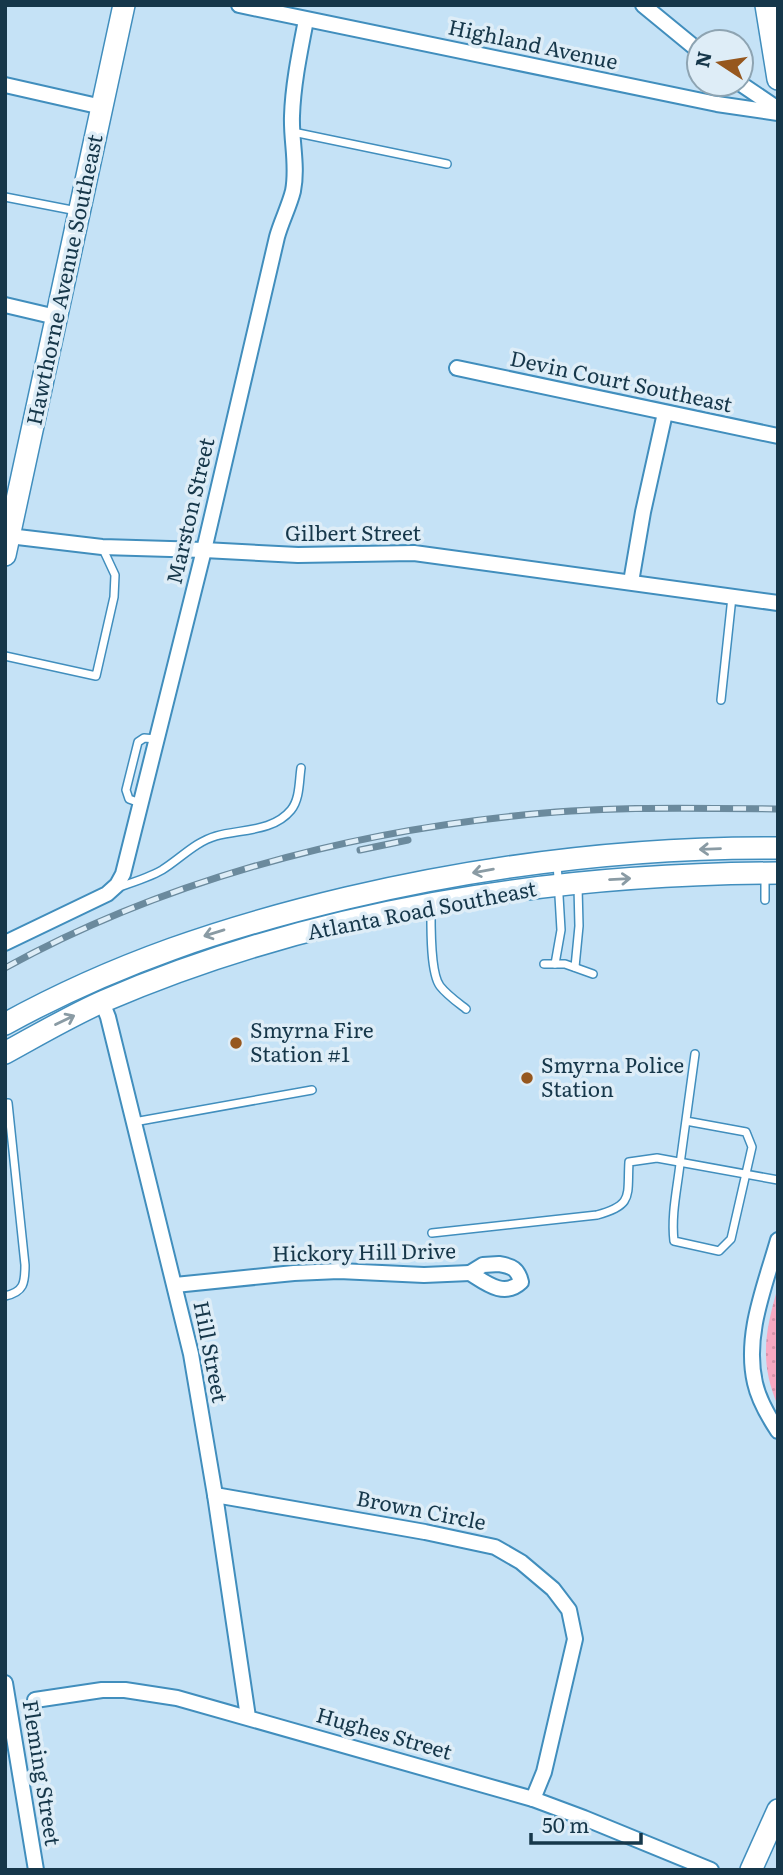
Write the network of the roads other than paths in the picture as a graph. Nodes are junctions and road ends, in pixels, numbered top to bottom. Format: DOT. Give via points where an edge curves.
graph roads {
  1 [pos="124,5"];
  2 [pos="239,5"];
  3 [pos="643,5"];
  4 [pos="766,5"];
  5 [pos="306,20"];
  6 [pos="685,40"];
  7 [pos="778,79"];
  8 [pos="5,85"];
  9 [pos="755,94"];
  10 [pos="102,107"];
  11 [pos="778,111"];
  12 [pos="292,131"];
  13 [pos="447,164"];
  14 [pos="5,197"];
  15 [pos="80,212"];
  16 [pos="5,305"];
  17 [pos="56,317"];
  18 [pos="457,368"];
  19 [pos="665,413"];
  20 [pos="778,436"];
  21 [pos="7,545"];
  22 [pos="102,547"];
  23 [pos="204,550"];
  24 [pos="631,582"];
  25 [pos="732,596"];
  26 [pos="778,603"];
  27 [pos="5,656"];
  28 [pos="721,700"];
  29 [pos="300,768"];
  30 [pos="778,848"];
  31 [pos="557,861"];
  32 [pos="772,873"];
  33 [pos="568,885"];
  34 [pos="113,890"];
  35 [pos="765,900"];
  36 [pos="431,905"];
  37 [pos="248,923"];
  38 [pos="5,943"];
  39 [pos="254,947"];
  40 [pos="544,964"];
  41 [pos="555,964"];
  42 [pos="575,967"];
  43 [pos="593,974"];
  44 [pos="93,980"];
  45 [pos="102,1002"];
  46 [pos="466,1009"];
  47 [pos="5,1024"];
  48 [pos="5,1053"];
  49 [pos="695,1054"];
  50 [pos="312,1090"];
  51 [pos="8,1103"];
  52 [pos="686,1121"];
  53 [pos="134,1122"];
  54 [pos="681,1162"];
  55 [pos="745,1173"];
  56 [pos="778,1180"];
  57 [pos="432,1233"];
  58 [pos="778,1240"];
  59 [pos="470,1273"];
  60 [pos="175,1285"];
  61 [pos="5,1296"];
  62 [pos="778,1432"];
  63 [pos="215,1495"];
  64 [pos="5,1683"];
  65 [pos="35,1700"];
  66 [pos="7,1703"];
  67 [pos="248,1717"];
  68 [pos="533,1799"];
  69 [pos="778,1810"];
  70 [pos="36,1870"];
  71 [pos="711,1870"];
  72 [pos="751,1870"];
  1 -- 10 [label="main road, Hawthorne Avenue Southeast"];
  2 -- 5 [label="street, Highland Avenue"];
  3 -- 6 [label="street"];
  4 -- 7 [label="main road"];
  5 -- 11 [label="street, Highland Avenue" via="718,104"];
  5 -- 12 [label="street, Marston Street"];
  8 -- 10 [label="street"];
  9 -- 11 [label="street"];
  10 -- 15 [label="main road, Hawthorne Avenue Southeast"];
  12 -- 13 [label="lane"];
  12 -- 23 [label="street, Marston Street" via="292,192 276,237"];
  14 -- 15 [label="lane"];
  15 -- 17 [label="main road, Hawthorne Avenue Southeast"];
  16 -- 17 [label="street"];
  17 -- 21 [label="main road, Hawthorne Avenue Southeast" via="17,481"];
  18 -- 19 [label="street, Devin Court Southeast"];
  19 -- 20 [label="street, Devin Court Southeast"];
  19 -- 24 [label="street"];
  21 -- 22 [label="street, Gilbert Street"];
  22 -- 23 [label="street, Gilbert Street"];
  22 -- 27 [label="lane" via="115,575 114,597 96,676"];
  23 -- 24 [label="street, Gilbert Street" via="298,555 414,553"];
  23 -- 34 [label="street, Marston Street" via="123,874"];
  24 -- 25 [label="street, Gilbert Street"];
  25 -- 26 [label="street, Gilbert Street"];
  25 -- 28 [label="lane"];
  29 -- 34 [label="lane" via="295,803 276,821 215,836 161,871"];
  30 -- 31 [label="main road, Atlanta Road Southeast, one-way" via="701,849"];
  31 -- 33 [label="lane"];
  31 -- 37 [label="main road, Atlanta Road Southeast, one-way" via="430,880"];
  33 -- 32 [label="main road, Atlanta Road Southeast, one-way"];
  32 -- 35 [label="lane"];
  33 -- 36 [label="main road, Atlanta Road Southeast"];
  33 -- 41 [label="lane"];
  33 -- 42 [label="lane" via="579,926"];
  34 -- 38 [label="street"];
  36 -- 39 [label="main road, Atlanta Road Southeast"];
  36 -- 46 [label="lane" via="436,979"];
  37 -- 39 [label="lane"];
  37 -- 44 [label="main road, Atlanta Road Southeast, one-way"];
  39 -- 45 [label="main road, Atlanta Road Southeast"];
  40 -- 41 [label="lane"];
  41 -- 42 [label="lane"];
  42 -- 43 [label="lane"];
  44 -- 45 [label="lane"];
  44 -- 47 [label="main road, Atlanta Road Southeast"];
  48 -- 45 [label="main road, Atlanta Road Southeast, one-way"];
  45 -- 53 [label="street, Hill Street"];
  49 -- 52 [label="lane"];
  50 -- 53 [label="lane"];
  51 -- 61 [label="lane" via="25,1265 21,1288"];
  52 -- 54 [label="lane"];
  52 -- 55 [label="lane" via="746,1132 752,1147"];
  53 -- 60 [label="street, Hill Street"];
  54 -- 55 [label="lane"];
  54 -- 55 [label="lane" via="672,1223 674,1241 719,1251 731,1239"];
  54 -- 57 [label="lane" via="657,1158 629,1162 628,1194 615,1210"];
  55 -- 56 [label="lane"];
  58 -- 62 [label="street" via="751,1356 755,1384"];
  59 -- 60 [label="street, Hickory Hill Drive" via="339,1271"];
  60 -- 63 [label="street, Hill Street"];
  63 -- 67 [label="street, Hill Street"];
  63 -- 68 [label="street, Brown Circle" via="495,1547 553,1589 569,1609 575,1639 544,1772"];
  64 -- 66 [label="street, Fleming Street"];
  65 -- 67 [label="street, Hughes Street" via="125,1690"];
  66 -- 70 [label="street, Fleming Street"];
  67 -- 68 [label="street, Hughes Street"];
  68 -- 71 [label="street, Hughes Street"];
  69 -- 72 [label="main road"];
}
